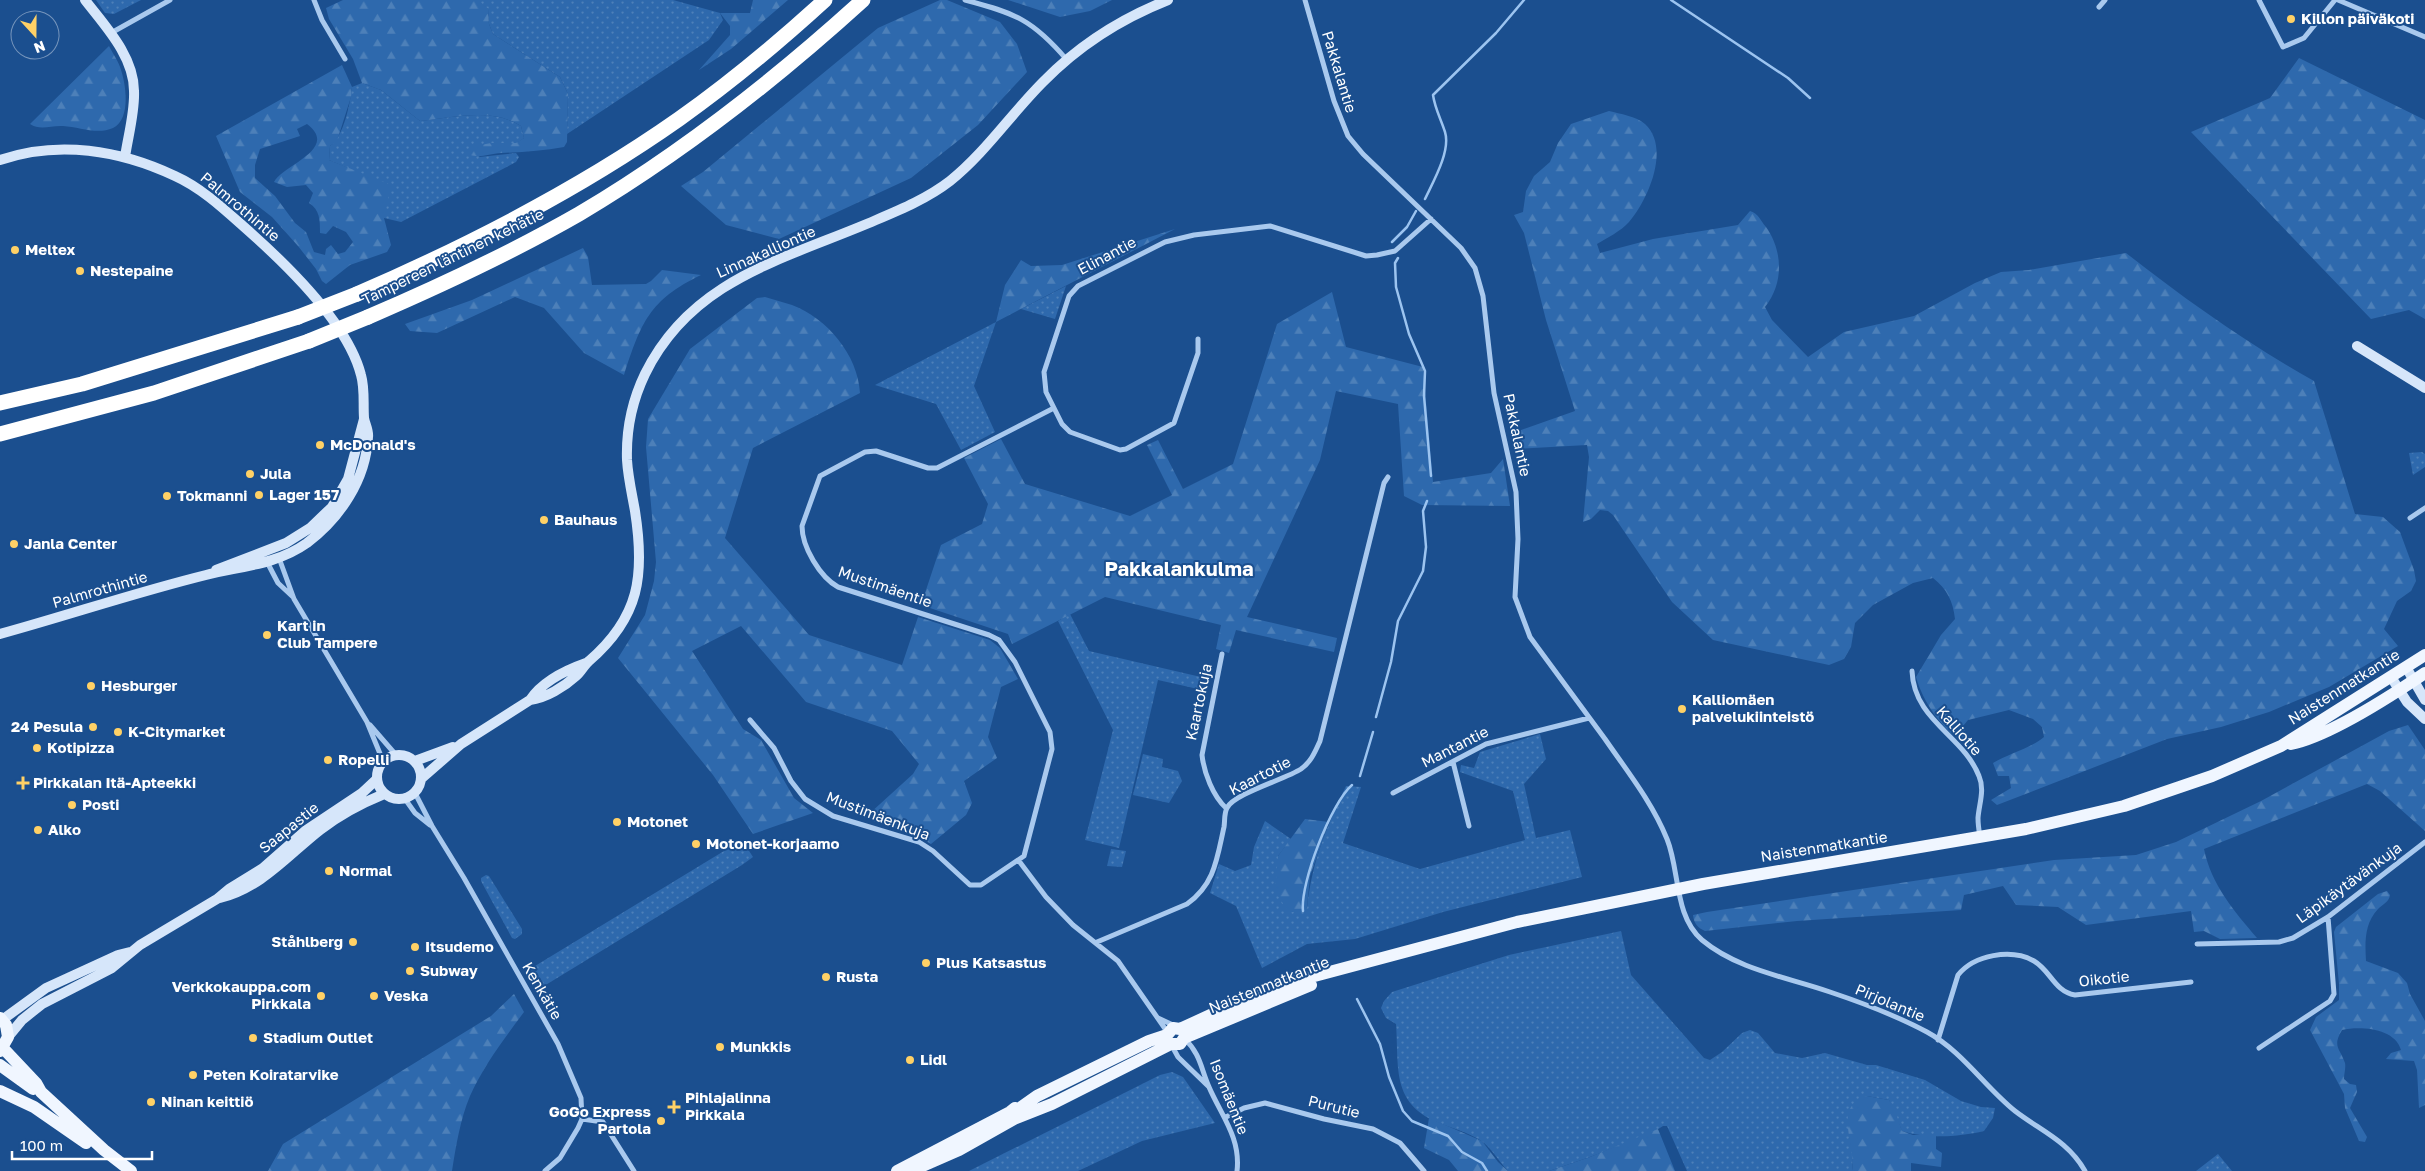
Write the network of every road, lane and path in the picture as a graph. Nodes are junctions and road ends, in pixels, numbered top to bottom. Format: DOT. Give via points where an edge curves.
graph roads {
  1 [pos="85,0"];
  2 [pos="170,0"];
  3 [pos="314,0"];
  4 [pos="825,0"];
  5 [pos="863,0"];
  6 [pos="965,0"];
  7 [pos="1168,0"];
  8 [pos="1305,0"];
  9 [pos="2105,0"];
  10 [pos="2259,0"];
  11 [pos="2336,0"];
  12 [pos="2099,7"];
  13 [pos="110,33"];
  14 [pos="2425,38"];
  15 [pos="345,59"];
  16 [pos="1067,60"];
  17 [pos="125,157"];
  18 [pos="0,160"];
  19 [pos="1431,219"];
  20 [pos="1198,339"];
  21 [pos="2357,346"];
  22 [pos="2425,388"];
  23 [pos="0,404"];
  24 [pos="1052,409"];
  25 [pos="364,419"];
  26 [pos="0,434"];
  27 [pos="1388,477"];
  28 [pos="2425,508"];
  29 [pos="2410,518"];
  30 [pos="275,548"];
  31 [pos="263,552"];
  32 [pos="279,559"];
  33 [pos="267,563"];
  34 [pos="208,574"];
  35 [pos="294,599"];
  36 [pos="0,634"];
  37 [pos="1222,654"];
  38 [pos="2425,655"];
  39 [pos="2406,667"];
  40 [pos="1912,671"];
  41 [pos="2425,673"];
  42 [pos="2391,677"];
  43 [pos="2414,681"];
  44 [pos="2400,690"];
  45 [pos="2425,700"];
  46 [pos="1590,718"];
  47 [pos="2425,719"];
  48 [pos="750,720"];
  49 [pos="367,722"];
  50 [pos="461,744"];
  51 [pos="2281,746"];
  52 [pos="396,755"];
  53 [pos="383,761"];
  54 [pos="415,762"];
  55 [pos="1453,762"];
  56 [pos="422,778"];
  57 [pos="377,779"];
  58 [pos="416,793"];
  59 [pos="1393,793"];
  60 [pos="384,794"];
  61 [pos="405,799"];
  62 [pos="1226,808"];
  63 [pos="432,826"];
  64 [pos="1469,826"];
  65 [pos="1980,838"];
  66 [pos="2425,842"];
  67 [pos="1019,861"];
  68 [pos="1680,888"];
  69 [pos="218,899"];
  70 [pos="2328,917"];
  71 [pos="1097,942"];
  72 [pos="2197,944"];
  73 [pos="130,952"];
  74 [pos="2191,982"];
  75 [pos="1158,1017"];
  76 [pos="1,1019"];
  77 [pos="1174,1034"];
  78 [pos="1938,1040"];
  79 [pos="4,1045"];
  80 [pos="2259,1048"];
  81 [pos="0,1065"];
  82 [pos="1208,1086"];
  83 [pos="0,1091"];
  84 [pos="40,1092"];
  85 [pos="1017,1114"];
  86 [pos="1226,1117"];
  87 [pos="582,1119"];
  88 [pos="104,1150"];
  89 [pos="131,1171"];
  90 [pos="545,1171"];
  91 [pos="634,1171"];
  92 [pos="897,1171"];
  93 [pos="911,1171"];
  94 [pos="1237,1171"];
  95 [pos="1424,1171"];
  96 [pos="2085,1171"];
  1 -- 13 [label="main road"];
  2 -- 13 [label="street"];
  3 -- 15 [label="street"];
  4 -- 23 [label="highway, Tampereen läntinen kehätie, bridge" via="738,75 628,154 502,227 439,259 298,318 82,384"];
  5 -- 26 [label="highway, Tampereen läntinen kehätie, bridge" via="754,95 638,178 510,252 309,341 154,393"];
  6 -- 16 [label="street" via="999,9 1031,24"];
  7 -- 16 [label="main road, Linnakalliontie" via="1114,25"];
  8 -- 19 [label="street, Pakkalantie" via="1334,101 1348,136"];
  9 -- 12 [label="street"];
  10 -- 11 [label="street" via="2283,47 2304,38"];
  11 -- 14 [label="street"];
  13 -- 17 [label="main road" via="131,74 134,92"];
  16 -- 50 [label="main road, Linnakalliontie" via="950,181 901,209 723,286 671,332 644,375 632,407 627,462 640,570 636,593 622,627 587,663 570,669 536,690 530,700"];
  17 -- 18 [label="main road, Palmrothintie" via="56,149"];
  17 -- 25 [label="main road, Palmrothintie" via="178,177 204,193 293,274 350,346 362,377"];
  19 -- 24 [label="street, Elinantie" via="1405,243 1386,254 1366,256 1270,226 1194,235 1147,250 1078,286 1069,296 1044,372"];
  19 -- 46 [label="street, Pakkalantie" via="1469,257 1483,296 1494,393 1516,492 1515,588 1519,611 1530,637"];
  20 -- 24 [label="street, Elinantie" via="1198,353 1174,423 1126,450 1070,432"];
  21 -- 22 [label="main road"];
  24 -- 67 [label="street, Mustimäentie" via="937,468 876,451 864,452 820,476 802,526 802,534 815,562 829,582 989,635 999,640 1015,662 1047,722 1052,749 1027,848"];
  25 -- 30 [label="main road, Palmrothintie" via="351,471 340,496 310,528"];
  25 -- 32 [label="main road, Palmrothintie" via="369,435 348,502 313,537"];
  27 -- 62 [label="street, Kaartotie" via="1315,754 1300,770 1237,798"];
  28 -- 29 [label="street"];
  30 -- 31 [label="main road, Palmrothintie"];
  30 -- 32 [label="street"];
  31 -- 33 [label="street"];
  31 -- 34 [label="main road, Palmrothintie"];
  32 -- 33 [label="main road, Palmrothintie"];
  32 -- 35 [label="street"];
  33 -- 34 [label="main road, Palmrothintie"];
  33 -- 35 [label="street" via="278,583"];
  34 -- 36 [label="main road, Palmrothintie"];
  35 -- 49 [label="street"];
  37 -- 62 [label="street, Kaartokuja" via="1202,755 1205,771"];
  38 -- 39 [label="main road, Naistenmatkantie"];
  39 -- 42 [label="main road, Naistenmatkantie"];
  39 -- 43 [label="main road"];
  40 -- 65 [label="street, Kalliotie" via="1918,700 1967,756 1979,776 1982,786 1978,820"];
  41 -- 43 [label="main road, Naistenmatkantie"];
  42 -- 44 [label="main road"];
  42 -- 51 [label="main road, Naistenmatkantie"];
  43 -- 44 [label="main road, Naistenmatkantie"];
  43 -- 45 [label="main road"];
  44 -- 47 [label="main road" via="2407,702"];
  44 -- 51 [label="main road, Naistenmatkantie" via="2305,741"];
  46 -- 55 [label="street, Mantantie" via="1498,739"];
  46 -- 68 [label="street, Pakkalantie" via="1641,790 1660,824 1668,840"];
  48 -- 67 [label="street, Mustimäenkuja" via="774,748 799,793 833,816 919,842 933,850 970,885 981,885"];
  49 -- 52 [label="street"];
  49 -- 53 [label="street"];
  50 -- 54 [label="main road"];
  50 -- 56 [label="main road"];
  51 -- 65 [label="main road, Naistenmatkantie" via="2212,776 2124,806"];
  52 -- 53 [label="main road"];
  52 -- 54 [label="main road"];
  53 -- 57 [label="main road"];
  54 -- 56 [label="main road"];
  55 -- 59 [label="street, Mantantie"];
  55 -- 64 [label="street"];
  56 -- 58 [label="main road"];
  57 -- 60 [label="main road"];
  57 -- 69 [label="main road, Saapastie" via="362,793 305,831 264,868 228,889"];
  58 -- 61 [label="main road"];
  58 -- 63 [label="street, Kenkätie"];
  60 -- 61 [label="main road" via="396,800"];
  60 -- 69 [label="main road, Saapastie" via="321,829 259,880 235,895"];
  61 -- 63 [label="street, Kenkätie" via="414,813"];
  62 -- 71 [label="street, Kaartotie" via="1215,868 1208,885 1196,898"];
  63 -- 87 [label="street, Kenkätie" via="558,1044 581,1098"];
  65 -- 68 [label="main road, Naistenmatkantie"];
  66 -- 70 [label="street, Läpikäytävänkuja"];
  67 -- 71 [label="street" via="1046,897"];
  68 -- 77 [label="main road, Naistenmatkantie" via="1517,922 1366,963"];
  68 -- 78 [label="street, Pirjolantie" via="1683,909 1691,928 1704,942 1732,960 1860,1003 1911,1024"];
  69 -- 73 [label="main road, Saapastie"];
  70 -- 72 [label="street, Läpikäytävänkuja" via="2293,938 2279,942"];
  70 -- 80 [label="street" via="2334,994 2330,1001"];
  71 -- 75 [label="street" via="1118,961"];
  73 -- 76 [label="main road, Saapastie" via="46,988"];
  73 -- 79 [label="main road, Saapastie" via="112,968 42,1004 22,1020"];
  74 -- 78 [label="street, Oikotie" via="2075,995 2058,988 2042,969 2027,959 2004,956 1979,959 1965,966 1958,975"];
  75 -- 77 [label="street"];
  75 -- 77 [label="street"];
  76 -- 79 [label="main road" via="6,1025"];
  77 -- 82 [label="street" via="1178,1057"];
  77 -- 82 [label="street, Isomäentie" via="1196,1050"];
  77 -- 85 [label="main road, Naistenmatkantie" via="1149,1040 1037,1096"];
  78 -- 96 [label="street, Pirjolantie" via="2014,1110 2064,1144"];
  79 -- 84 [label="main road"];
  81 -- 84 [label="main road"];
  82 -- 86 [label="street, Isomäentie"];
  83 -- 88 [label="main road" via="44,1113 90,1146"];
  84 -- 88 [label="main road"];
  85 -- 92 [label="main road, Naistenmatkantie"];
  85 -- 93 [label="main road, Naistenmatkantie" via="959,1150"];
  86 -- 94 [label="street, Isomäentie" via="1236,1147"];
  86 -- 95 [label="street, Purutie" via="1265,1103 1373,1129 1400,1143"];
  87 -- 90 [label="street" via="560,1158"];
  87 -- 91 [label="street" via="603,1122"];
  88 -- 89 [label="main road"];
}
